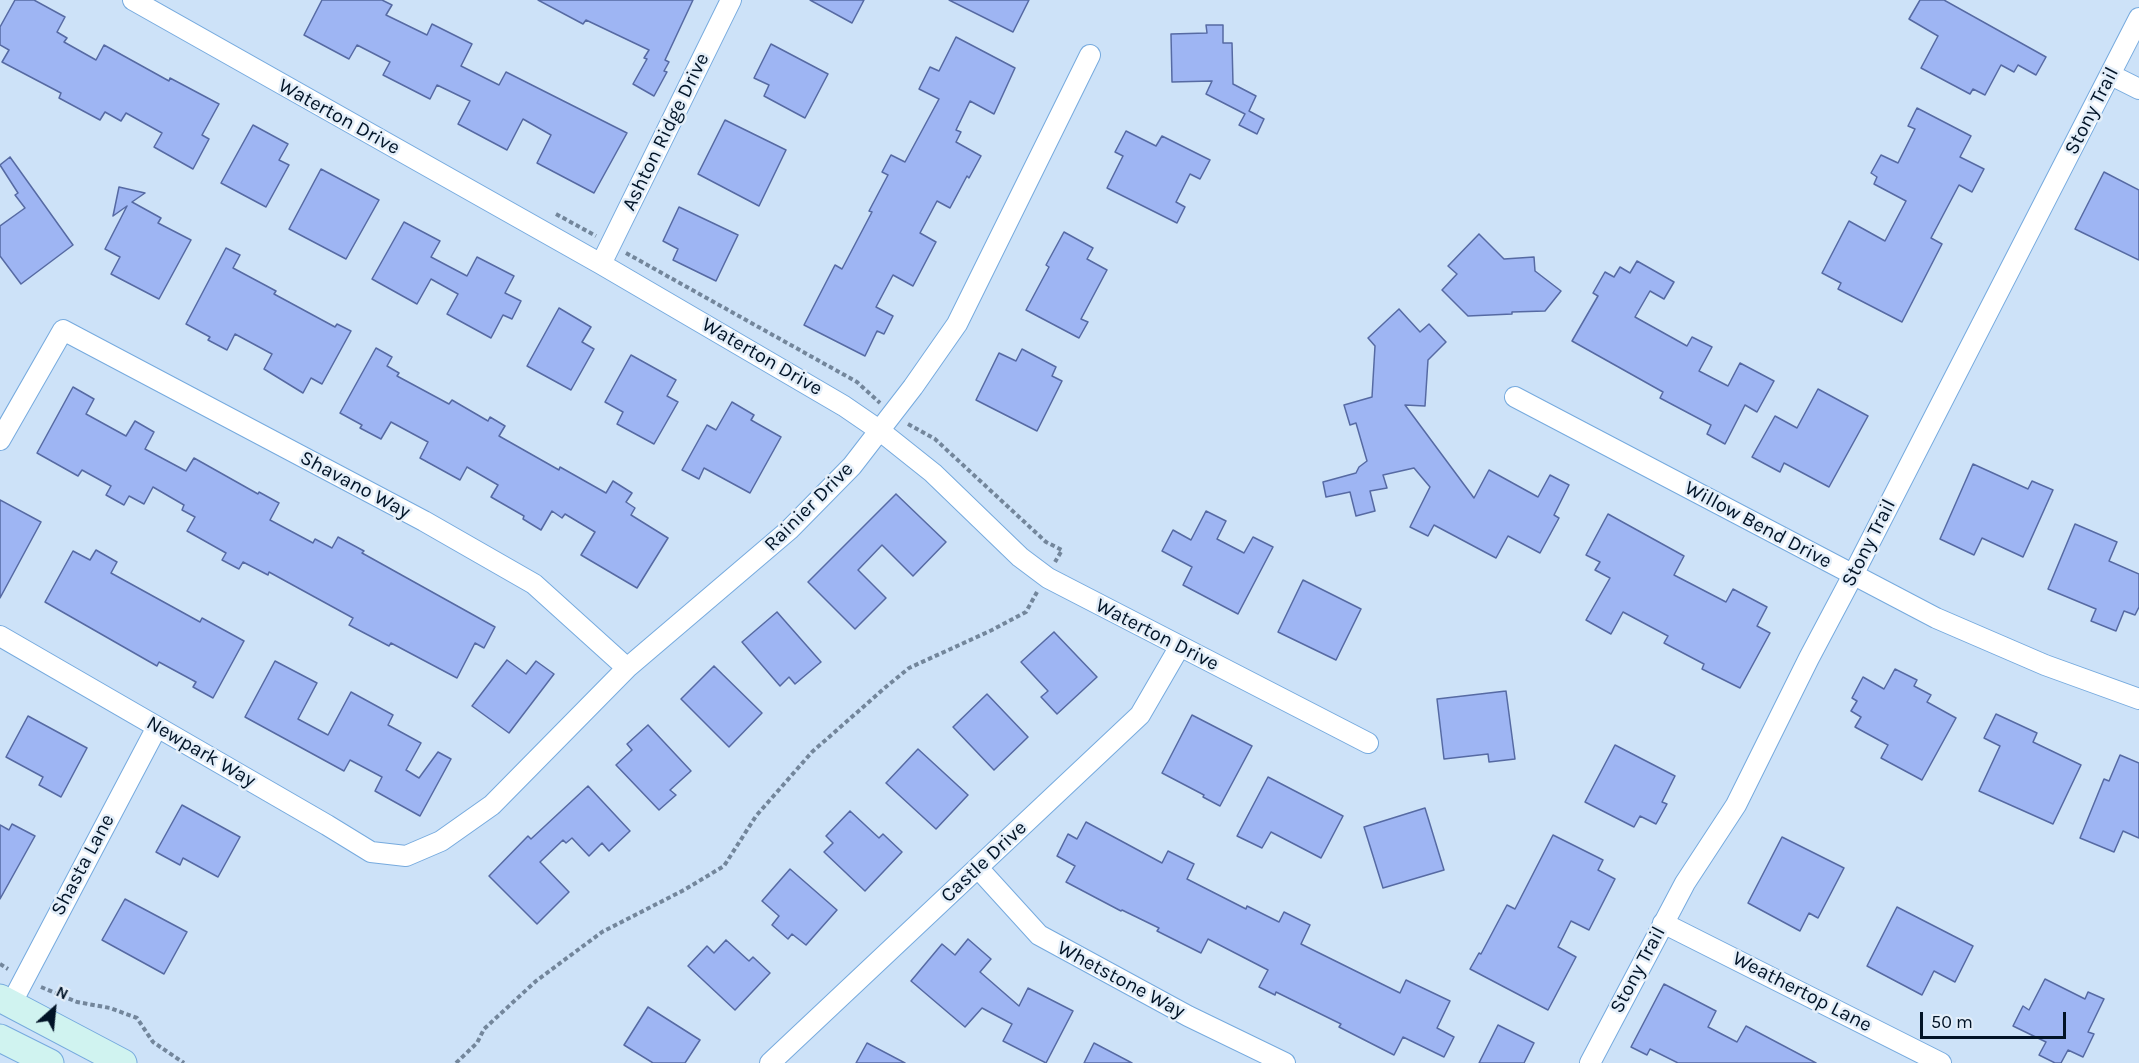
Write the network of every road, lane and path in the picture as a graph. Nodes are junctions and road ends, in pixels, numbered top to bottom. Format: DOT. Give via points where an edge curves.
graph roads {
  1 [pos="133,0"];
  2 [pos="731,0"];
  3 [pos="2139,18"];
  4 [pos="1090,55"];
  5 [pos="2111,75"];
  6 [pos="2139,89"];
  7 [pos="553,213"];
  8 [pos="611,244"];
  9 [pos="601,264"];
  10 [pos="1515,397"];
  11 [pos="893,413"];
  12 [pos="879,430"];
  13 [pos="0,440"];
  14 [pos="1853,575"];
  15 [pos="1047,576"];
  16 [pos="0,636"];
  17 [pos="1180,646"];
  18 [pos="627,668"];
  19 [pos="2139,699"];
  20 [pos="156,727"];
  21 [pos="1368,743"];
  22 [pos="406,856"];
  23 [pos="978,868"];
  24 [pos="1663,922"];
  25 [pos="0,964"];
  26 [pos="24,977"];
  27 [pos="5,1001"];
  28 [pos="0,1038"];
  29 [pos="50,1063"];
  30 [pos="123,1063"];
  31 [pos="184,1063"];
  32 [pos="456,1063"];
  33 [pos="770,1063"];
  34 [pos="1285,1063"];
  35 [pos="1590,1063"];
  36 [pos="1941,1063"];
  1 -- 9 [label="street, Waterton Drive"];
  2 -- 8 [label="street, Ashton Ridge Drive"];
  3 -- 5 [label="street, Stony Trail"];
  4 -- 11 [label="street, Rainier Drive" via="957,324"];
  5 -- 6 [label="street"];
  5 -- 14 [label="street, Stony Trail"];
  7 -- 8 [label="path"];
  8 -- 9 [label="street, Ashton Ridge Drive"];
  8 -- 11 [label="path" via="856,382"];
  9 -- 12 [label="street, Waterton Drive" via="835,400"];
  10 -- 14 [label="street, Willow Bend Drive"];
  11 -- 12 [label="street, Rainier Drive"];
  11 -- 15 [label="path" via="935,439 1046,542 1062,550"];
  12 -- 15 [label="street, Waterton Drive" via="933,473 1020,557"];
  12 -- 18 [label="street, Rainier Drive" via="852,466 789,530"];
  13 -- 18 [label="street, Shavano Way" via="63,330 413,515 534,584"];
  14 -- 19 [label="street, Willow Bend Drive" via="1936,618"];
  14 -- 24 [label="street, Stony Trail" via="1736,805"];
  15 -- 17 [label="street, Waterton Drive"];
  15 -- 32 [label="path" via="1026,612 909,668 812,752 756,816 724,866 602,932 536,981 484,1029 477,1043"];
  16 -- 20 [label="street, Newpark Way"];
  17 -- 21 [label="street, Waterton Drive"];
  17 -- 23 [label="street, Castle Drive" via="1140,715"];
  18 -- 22 [label="street, Rainier Drive" via="492,806 441,841"];
  20 -- 22 [label="street, Newpark Way" via="371,852"];
  20 -- 26 [label="street, Shasta Lane"];
  23 -- 33 [label="street, Castle Drive"];
  23 -- 34 [label="street, Whetstone Way" via="1039,935 1188,1016"];
  24 -- 35 [label="street, Stony Trail"];
  24 -- 36 [label="street, Weathertop Lane"];
  25 -- 26 [label="path"];
  26 -- 27 [label="street, Shasta Lane"];
  26 -- 31 [label="path" via="66,998 137,1018 153,1042"];
  27 -- 30 [label="main road"];
  28 -- 29 [label="main road"];
}
